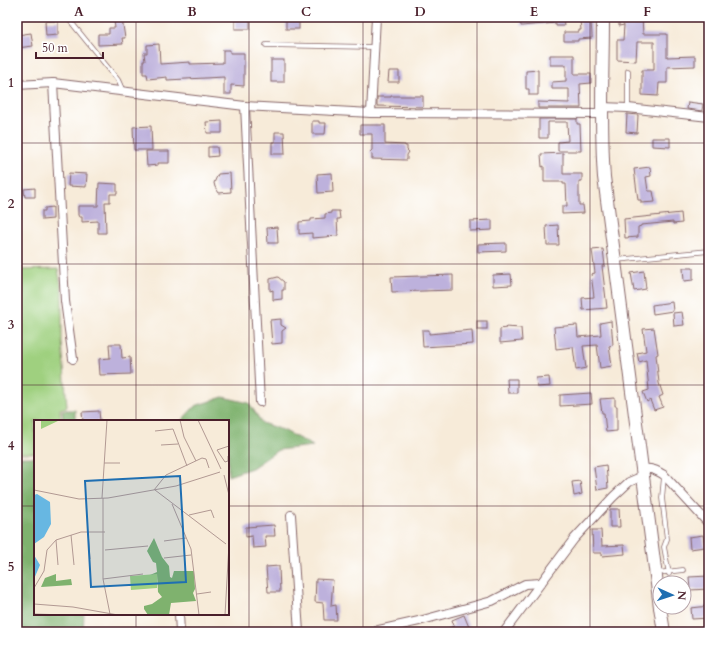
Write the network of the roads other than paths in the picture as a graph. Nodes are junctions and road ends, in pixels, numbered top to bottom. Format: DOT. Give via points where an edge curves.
graph roads {
  1 [pos="67,17"];
  2 [pos="376,17"];
  3 [pos="604,17"];
  4 [pos="266,45"];
  5 [pos="374,47"];
  6 [pos="628,70"];
  7 [pos="53,83"];
  8 [pos="17,85"];
  9 [pos="123,91"];
  10 [pos="245,106"];
  11 [pos="628,108"];
  12 [pos="602,111"];
  13 [pos="371,113"];
  14 [pos="709,117"];
  15 [pos="709,251"];
  16 [pos="614,260"];
  17 [pos="73,358"];
  18 [pos="260,402"];
  19 [pos="643,472"];
  20 [pos="664,475"];
  21 [pos="291,515"];
  22 [pos="709,524"];
  23 [pos="683,570"];
  24 [pos="655,573"];
  25 [pos="668,573"];
  26 [pos="541,583"];
  27 [pos="179,615"];
  28 [pos="661,615"];
  29 [pos="180,632"];
  30 [pos="299,632"];
  31 [pos="370,632"];
  32 [pos="504,632"];
  33 [pos="664,632"];
  1 -- 9 [label="lane" via="118,80"];
  2 -- 5 [label="street"];
  3 -- 12 [label="street"];
  4 -- 5 [label="lane"];
  5 -- 13 [label="street"];
  6 -- 11 [label="lane"];
  7 -- 8 [label="street"];
  7 -- 9 [label="street"];
  7 -- 17 [label="street" via="65,301"];
  9 -- 10 [label="street"];
  10 -- 13 [label="street"];
  10 -- 18 [label="street"];
  11 -- 12 [label="street"];
  11 -- 14 [label="street"];
  12 -- 13 [label="street"];
  12 -- 16 [label="street" via="604,177"];
  15 -- 16 [label="lane"];
  16 -- 19 [label="street"];
  19 -- 20 [label="street" via="650,468"];
  19 -- 24 [label="street"];
  19 -- 26 [label="street" via="613,497 574,538"];
  20 -- 22 [label="street"];
  20 -- 25 [label="lane" via="662,498"];
  21 -- 30 [label="street"];
  23 -- 25 [label="lane"];
  24 -- 25 [label="lane"];
  26 -- 31 [label="street" via="526,584 492,601 419,622"];
  26 -- 32 [label="street"];
  27 -- 29 [label="street"];
  28 -- 33 [label="street"];
}
